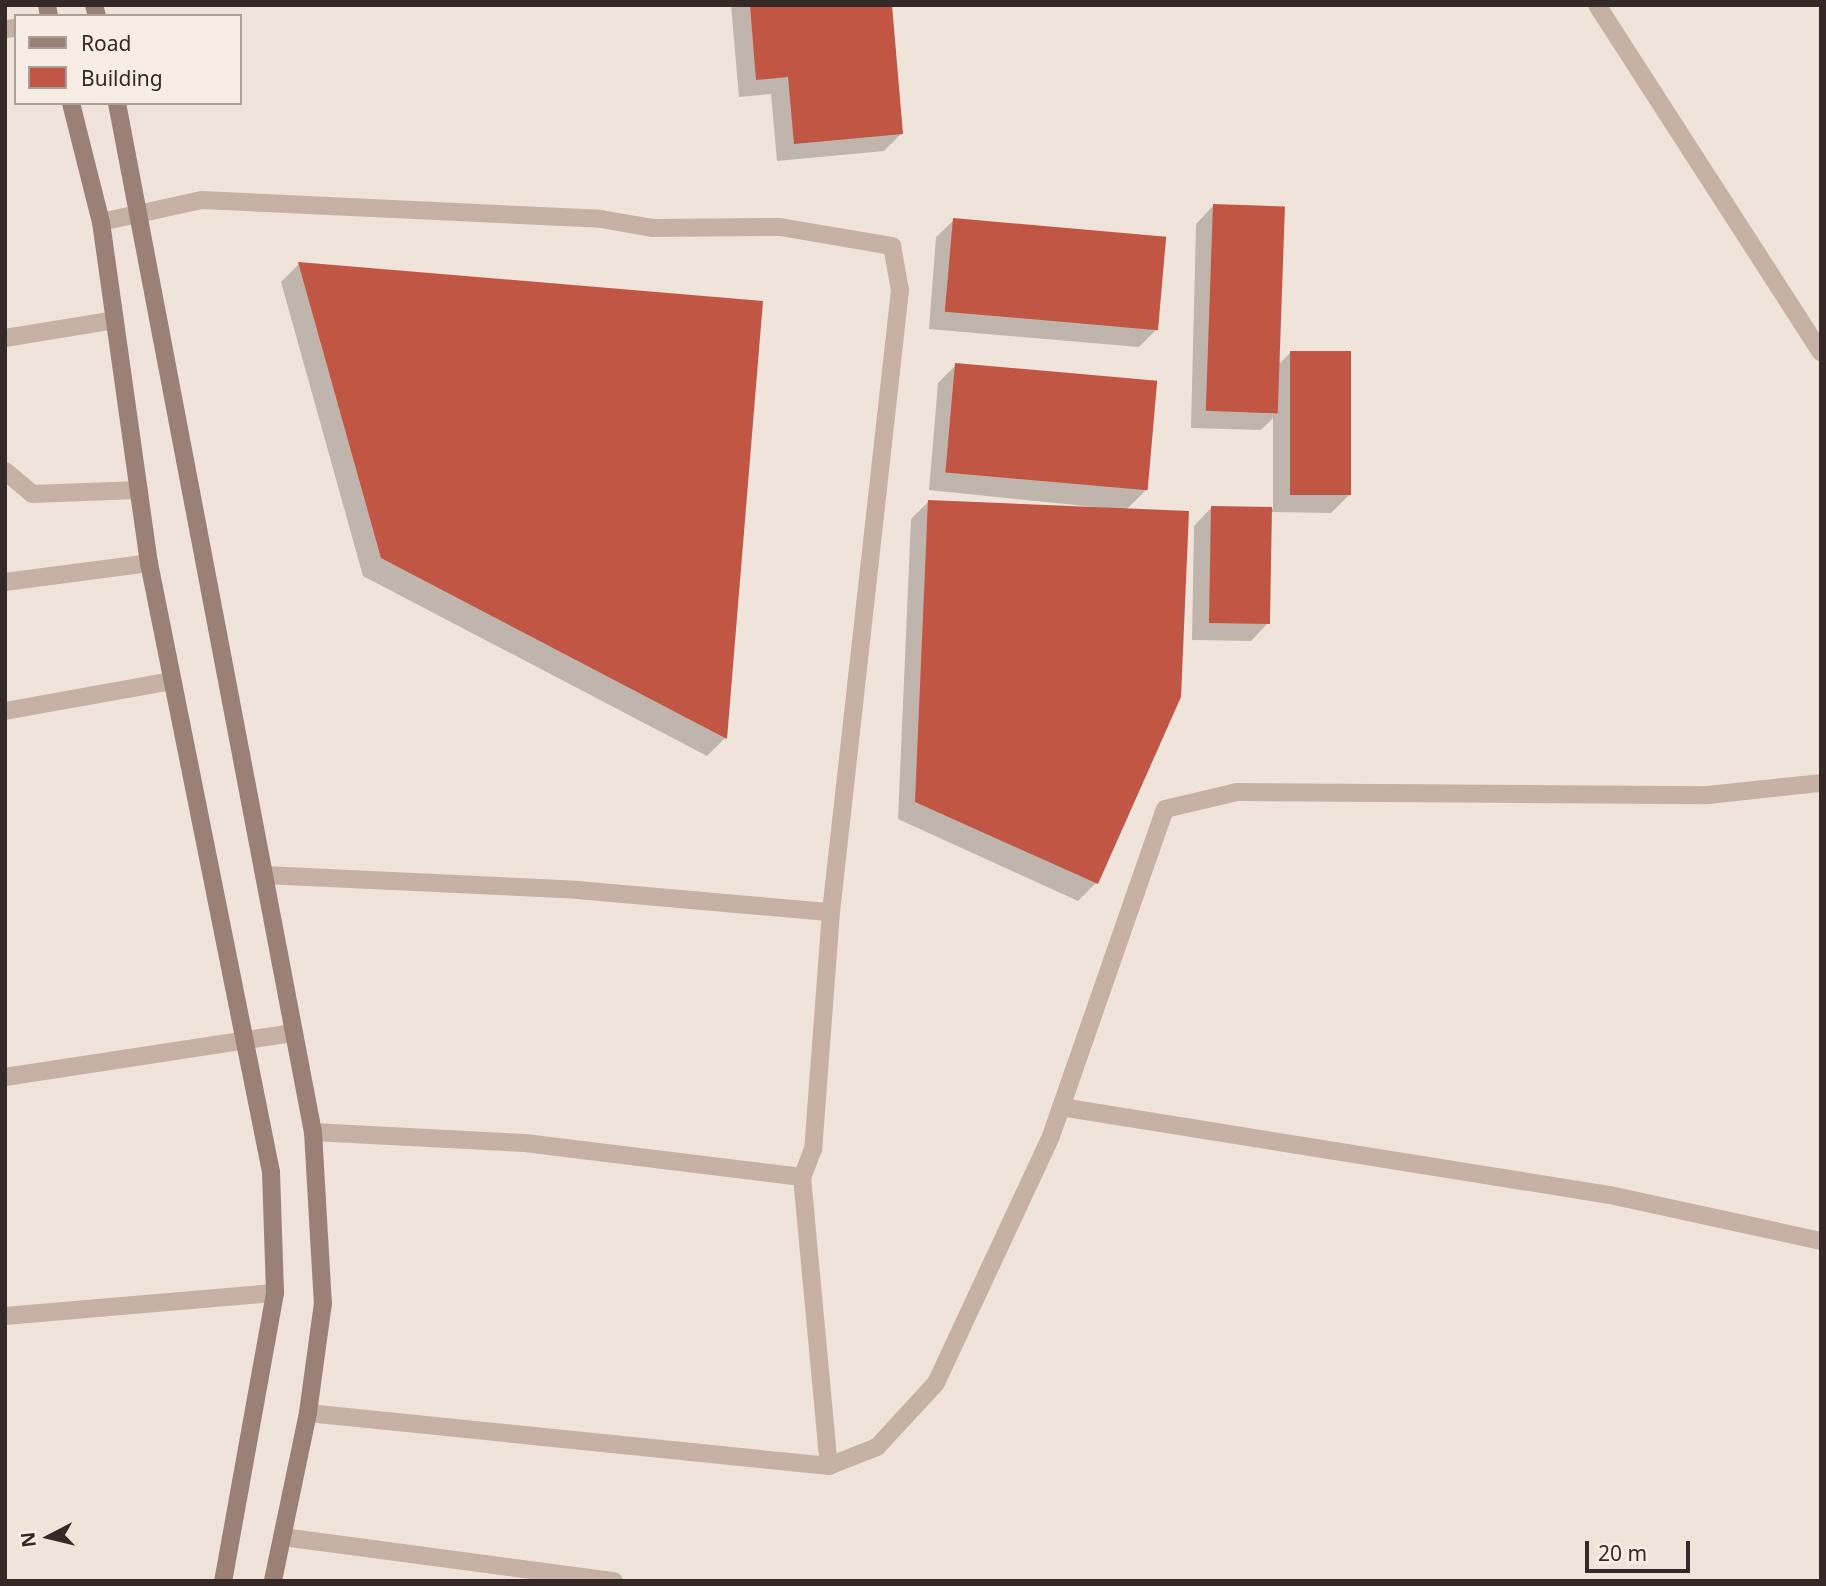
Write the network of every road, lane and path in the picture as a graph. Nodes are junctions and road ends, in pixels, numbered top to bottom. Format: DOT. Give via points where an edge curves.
graph roads {
  1 [pos="1597,5"];
  2 [pos="72,105"];
  3 [pos="117,105"];
  4 [pos="143,213"];
  5 [pos="101,222"];
  6 [pos="115,320"];
  7 [pos="5,338"];
  8 [pos="1821,352"];
  9 [pos="5,471"];
  10 [pos="139,490"];
  11 [pos="149,563"];
  12 [pos="5,582"];
  13 [pos="172,681"];
  14 [pos="5,711"];
  15 [pos="1821,783"];
  16 [pos="264,875"];
  17 [pos="831,912"];
  18 [pos="294,1033"];
  19 [pos="246,1043"];
  20 [pos="5,1077"];
  21 [pos="1061,1107"];
  22 [pos="313,1132"];
  23 [pos="802,1177"];
  24 [pos="1821,1241"];
  25 [pos="275,1293"];
  26 [pos="5,1316"];
  27 [pos="308,1413"];
  28 [pos="829,1466"];
  29 [pos="283,1537"];
  30 [pos="223,1581"];
  31 [pos="273,1581"];
  32 [pos="614,1581"];
  1 -- 8 [label="street"];
  2 -- 5 [label="street"];
  3 -- 4 [label="street"];
  4 -- 5 [label="street"];
  4 -- 16 [label="street"];
  4 -- 17 [label="street" via="202,200 601,219 653,228 780,227 892,246 900,290"];
  5 -- 6 [label="street"];
  6 -- 7 [label="street"];
  6 -- 10 [label="street"];
  9 -- 10 [label="street" via="32,494"];
  10 -- 11 [label="street"];
  11 -- 12 [label="street"];
  11 -- 13 [label="street"];
  13 -- 14 [label="street"];
  13 -- 19 [label="street"];
  15 -- 21 [label="street" via="1708,795 1237,792 1165,808"];
  16 -- 17 [label="street" via="577,890"];
  16 -- 18 [label="street"];
  17 -- 23 [label="street" via="813,1149"];
  18 -- 19 [label="street"];
  18 -- 22 [label="street"];
  19 -- 20 [label="street"];
  19 -- 25 [label="street" via="271,1171"];
  21 -- 24 [label="street" via="1610,1195"];
  21 -- 28 [label="street" via="936,1382 877,1447"];
  22 -- 23 [label="street" via="525,1143"];
  22 -- 27 [label="street" via="323,1303"];
  23 -- 28 [label="street"];
  25 -- 26 [label="street"];
  25 -- 30 [label="street"];
  27 -- 28 [label="street"];
  27 -- 29 [label="street"];
  29 -- 31 [label="street"];
  29 -- 32 [label="street"];
}
